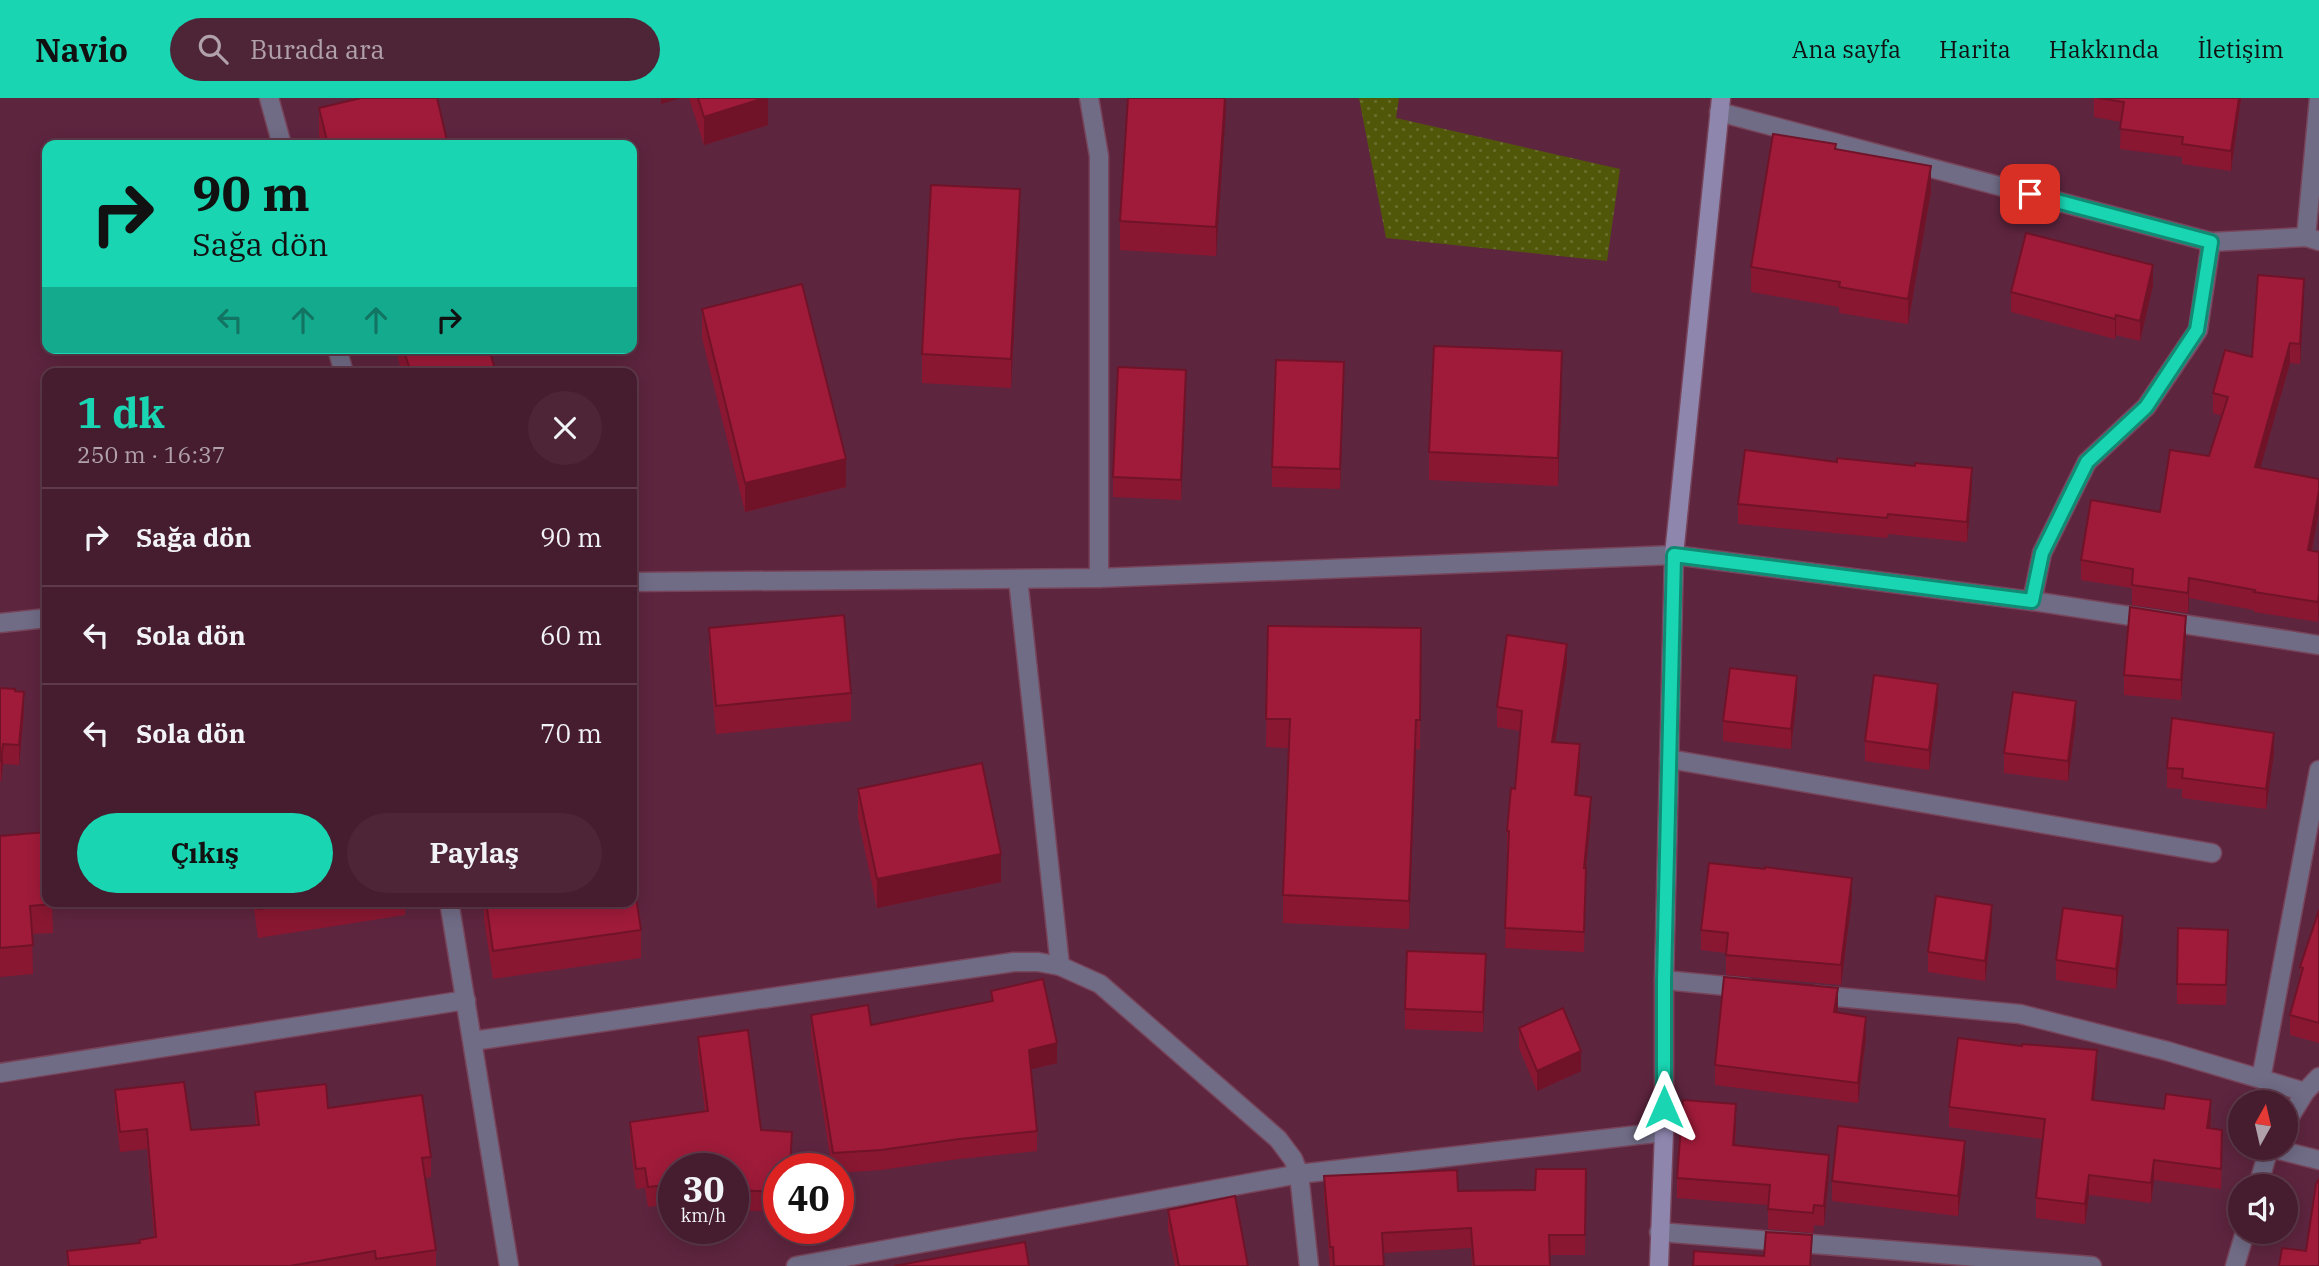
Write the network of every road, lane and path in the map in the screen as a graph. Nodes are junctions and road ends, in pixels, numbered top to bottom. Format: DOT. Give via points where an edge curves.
graph roads {
  1 [pos="269,98"];
  2 [pos="1089,98"];
  3 [pos="2319,98"];
  4 [pos="1720,105"];
  5 [pos="281,140"];
  6 [pos="2312,239"];
  7 [pos="2211,242"];
  8 [pos="1674,555"];
  9 [pos="1099,578"];
  10 [pos="1018,579"];
  11 [pos="637,582"];
  12 [pos="2032,601"];
  13 [pos="42,619"];
  14 [pos="0,623"];
  15 [pos="2319,645"];
  16 [pos="1669,759"];
  17 [pos="2319,770"];
  18 [pos="2212,853"];
  19 [pos="450,907"];
  20 [pos="1060,966"];
  21 [pos="1664,981"];
  22 [pos="1760,989"];
  23 [pos="1801,993"];
  24 [pos="466,1000"];
  25 [pos="473,1041"];
  26 [pos="0,1073"];
  27 [pos="2319,1077"];
  28 [pos="2261,1079"];
  29 [pos="2305,1092"];
  30 [pos="2298,1103"];
  31 [pos="1664,1132"];
  32 [pos="2298,1155"];
  33 [pos="2319,1160"];
  34 [pos="1299,1174"];
  35 [pos="1660,1232"];
  36 [pos="2241,1244"];
  37 [pos="509,1266"];
  38 [pos="796,1266"];
  39 [pos="1309,1266"];
  40 [pos="1659,1266"];
  41 [pos="2092,1266"];
  42 [pos="2235,1266"];
  1 -- 5 [label="street"];
  2 -- 9 [label="street" via="1099,156"];
  3 -- 6 [label="street"];
  4 -- 7 [label="street"];
  4 -- 8 [label="street"];
  6 -- 7 [label="street"];
  7 -- 12 [label="street" via="2197,330 2146,407 2087,462 2042,553"];
  8 -- 9 [label="street"];
  8 -- 12 [label="street"];
  8 -- 16 [label="street"];
  9 -- 10 [label="street"];
  10 -- 11 [label="street"];
  10 -- 20 [label="street"];
  12 -- 15 [label="street"];
  13 -- 14 [label="street"];
  16 -- 18 [label="street"];
  16 -- 21 [label="street"];
  17 -- 28 [label="street"];
  19 -- 24 [label="street"];
  20 -- 25 [label="street" via="1014,962"];
  20 -- 34 [label="street" via="1100,984 1127,1006 1278,1139"];
  21 -- 22 [label="street"];
  21 -- 31 [label="street"];
  23 -- 28 [label="street" via="2020,1014"];
  24 -- 25 [label="street"];
  24 -- 26 [label="street"];
  25 -- 37 [label="street"];
  27 -- 29 [label="street"];
  28 -- 29 [label="street"];
  29 -- 30 [label="street"];
  31 -- 34 [label="street"];
  31 -- 35 [label="street"];
  32 -- 33 [label="street"];
  34 -- 38 [label="street"];
  34 -- 39 [label="street"];
  35 -- 40 [label="street"];
  35 -- 41 [label="street"];
  36 -- 42 [label="street"];
}
